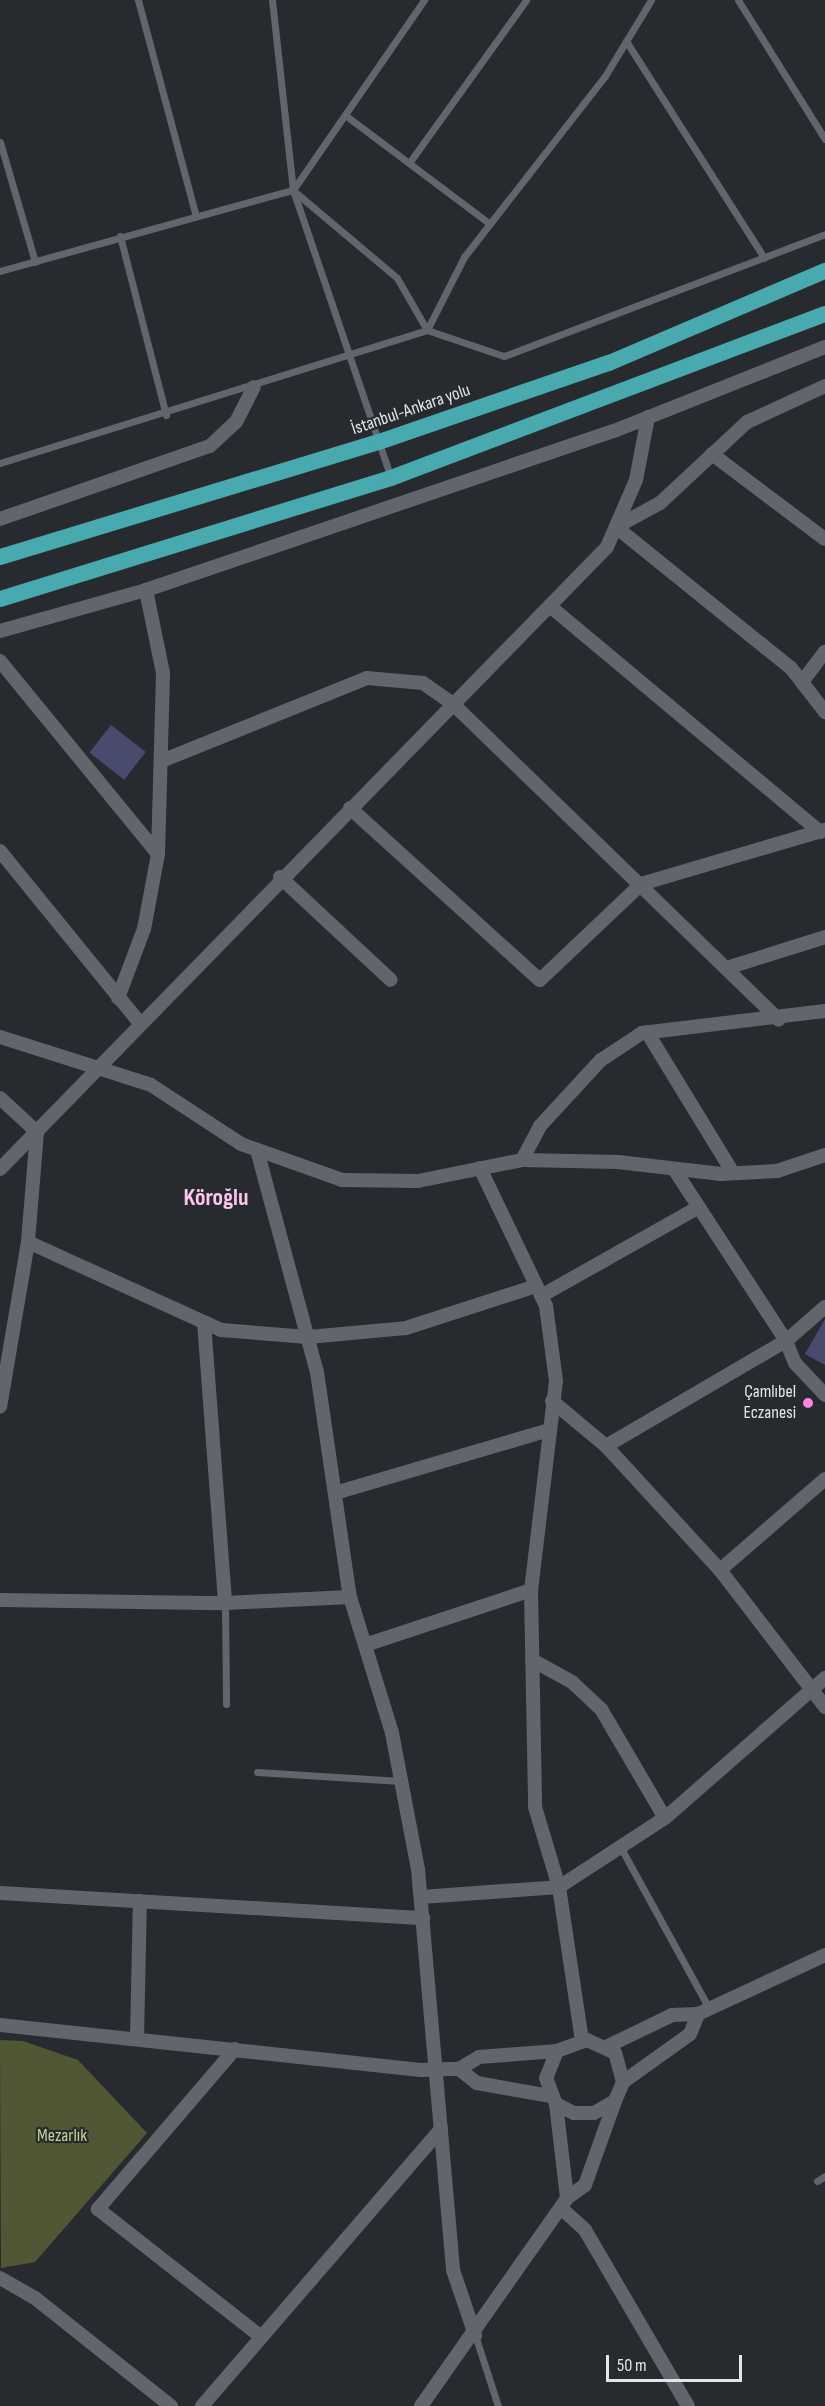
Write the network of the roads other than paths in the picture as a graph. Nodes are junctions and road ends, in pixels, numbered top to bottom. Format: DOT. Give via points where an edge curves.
graph roads {
  1 [pos="138,0"];
  2 [pos="272,0"];
  3 [pos="424,0"];
  4 [pos="526,0"];
  5 [pos="651,0"];
  6 [pos="738,0"];
  7 [pos="626,41"];
  8 [pos="345,115"];
  9 [pos="825,139"];
  10 [pos="0,142"];
  11 [pos="409,163"];
  12 [pos="293,190"];
  13 [pos="196,216"];
  14 [pos="490,224"];
  15 [pos="825,234"];
  16 [pos="120,236"];
  17 [pos="764,258"];
  18 [pos="35,262"];
  19 [pos="0,271"];
  20 [pos="825,271"];
  21 [pos="825,314"];
  22 [pos="427,330"];
  23 [pos="825,347"];
  24 [pos="348,357"];
  25 [pos="825,386"];
  26 [pos="254,387"];
  27 [pos="166,415"];
  28 [pos="648,417"];
  29 [pos="379,442"];
  30 [pos="712,454"];
  31 [pos="0,463"];
  32 [pos="391,478"];
  33 [pos="0,519"];
  34 [pos="616,527"];
  35 [pos="825,539"];
  36 [pos="0,557"];
  37 [pos="146,590"];
  38 [pos="0,599"];
  39 [pos="551,607"];
  40 [pos="0,631"];
  41 [pos="825,652"];
  42 [pos="0,661"];
  43 [pos="802,682"];
  44 [pos="452,703"];
  45 [pos="825,712"];
  46 [pos="164,760"];
  47 [pos="350,808"];
  48 [pos="822,831"];
  49 [pos="0,851"];
  50 [pos="158,854"];
  51 [pos="280,877"];
  52 [pos="641,884"];
  53 [pos="825,937"];
  54 [pos="730,967"];
  55 [pos="391,980"];
  56 [pos="118,998"];
  57 [pos="825,1011"];
  58 [pos="779,1020"];
  59 [pos="139,1022"];
  60 [pos="647,1032"];
  61 [pos="0,1038"];
  62 [pos="99,1066"];
  63 [pos="0,1098"];
  64 [pos="36,1132"];
  65 [pos="257,1150"];
  66 [pos="825,1155"];
  67 [pos="522,1160"];
  68 [pos="0,1168"];
  69 [pos="480,1168"];
  70 [pos="674,1169"];
  71 [pos="733,1173"];
  72 [pos="699,1207"];
  73 [pos="28,1242"];
  74 [pos="539,1291"];
  75 [pos="825,1307"];
  76 [pos="204,1322"];
  77 [pos="308,1337"];
  78 [pos="786,1341"];
  79 [pos="825,1395"];
  80 [pos="552,1401"];
  81 [pos="0,1407"];
  82 [pos="546,1431"];
  83 [pos="606,1446"];
  84 [pos="825,1479"];
  85 [pos="335,1493"];
  86 [pos="720,1570"];
  87 [pos="531,1590"];
  88 [pos="350,1597"];
  89 [pos="0,1600"];
  90 [pos="225,1603"];
  91 [pos="368,1644"];
  92 [pos="532,1660"];
  93 [pos="820,1683"];
  94 [pos="226,1704"];
  95 [pos="825,1707"];
  96 [pos="257,1772"];
  97 [pos="401,1781"];
  98 [pos="664,1818"];
  99 [pos="622,1850"];
  100 [pos="559,1887"];
  101 [pos="0,1893"];
  102 [pos="421,1897"];
  103 [pos="140,1901"];
  104 [pos="423,1918"];
  105 [pos="825,1955"];
  106 [pos="704,2011"];
  107 [pos="0,2025"];
  108 [pos="137,2039"];
  109 [pos="582,2040"];
  110 [pos="608,2046"];
  111 [pos="235,2049"];
  112 [pos="556,2051"];
  113 [pos="459,2069"];
  114 [pos="437,2070"];
  115 [pos="623,2082"];
  116 [pos="553,2100"];
  117 [pos="615,2101"];
  118 [pos="441,2129"];
  119 [pos="825,2176"];
  120 [pos="816,2181"];
  121 [pos="565,2204"];
  122 [pos="0,2278"];
  123 [pos="475,2335"];
  124 [pos="260,2336"];
  125 [pos="171,2406"];
  126 [pos="202,2406"];
  127 [pos="421,2406"];
  128 [pos="498,2406"];
  129 [pos="688,2406"];
  1 -- 13 [label="lane"];
  2 -- 12 [label="lane"];
  3 -- 8 [label="lane"];
  4 -- 11 [label="lane"];
  5 -- 7 [label="lane"];
  6 -- 9 [label="lane"];
  7 -- 14 [label="lane"];
  7 -- 17 [label="lane"];
  8 -- 11 [label="lane"];
  8 -- 12 [label="lane"];
  10 -- 18 [label="lane"];
  11 -- 14 [label="lane"];
  12 -- 13 [label="lane"];
  12 -- 22 [label="lane" via="397,278"];
  12 -- 24 [label="lane"];
  13 -- 16 [label="lane"];
  14 -- 22 [label="lane" via="464,257"];
  15 -- 17 [label="lane"];
  16 -- 18 [label="lane"];
  16 -- 27 [label="lane"];
  17 -- 22 [label="lane" via="504,356"];
  18 -- 19 [label="lane"];
  20 -- 29 [label="highway, İstanbul-Ankara yolu" via="609,363"];
  21 -- 32 [label="highway"];
  22 -- 24 [label="lane"];
  23 -- 28 [label="street"];
  24 -- 26 [label="lane"];
  24 -- 29 [label="lane"];
  25 -- 30 [label="street" via="747,422"];
  26 -- 27 [label="lane"];
  26 -- 33 [label="street" via="236,422 210,446"];
  27 -- 31 [label="lane"];
  28 -- 34 [label="street" via="636,480"];
  28 -- 37 [label="street"];
  29 -- 32 [label="lane"];
  29 -- 36 [label="highway, İstanbul-Ankara yolu"];
  30 -- 34 [label="street" via="660,502"];
  30 -- 35 [label="street"];
  32 -- 38 [label="highway"];
  34 -- 39 [label="street" via="607,547"];
  34 -- 43 [label="street"];
  37 -- 40 [label="street"];
  37 -- 46 [label="street" via="163,673"];
  39 -- 44 [label="street"];
  39 -- 48 [label="street"];
  41 -- 43 [label="street"];
  42 -- 50 [label="street"];
  43 -- 45 [label="street"];
  44 -- 46 [label="street" via="423,683 368,678"];
  44 -- 47 [label="street"];
  44 -- 52 [label="street"];
  46 -- 50 [label="street"];
  47 -- 51 [label="street"];
  47 -- 52 [label="street" via="540,980"];
  48 -- 52 [label="street"];
  49 -- 56 [label="street"];
  50 -- 56 [label="street" via="144,928"];
  51 -- 55 [label="street"];
  51 -- 59 [label="street"];
  52 -- 54 [label="street"];
  53 -- 54 [label="street"];
  54 -- 58 [label="street"];
  56 -- 59 [label="street"];
  57 -- 58 [label="street"];
  58 -- 60 [label="street"];
  59 -- 62 [label="street"];
  60 -- 67 [label="street" via="601,1060 540,1126"];
  60 -- 71 [label="street"];
  61 -- 62 [label="street"];
  62 -- 64 [label="street"];
  62 -- 65 [label="street" via="151,1085"];
  63 -- 64 [label="street"];
  64 -- 68 [label="street"];
  64 -- 73 [label="street"];
  65 -- 69 [label="street" via="342,1180 418,1180"];
  65 -- 77 [label="street"];
  66 -- 71 [label="street" via="777,1171"];
  67 -- 69 [label="street"];
  67 -- 70 [label="street"];
  69 -- 74 [label="street"];
  70 -- 71 [label="street"];
  70 -- 72 [label="street"];
  72 -- 74 [label="street"];
  72 -- 78 [label="street"];
  73 -- 76 [label="street"];
  73 -- 81 [label="street"];
  74 -- 77 [label="street" via="406,1328"];
  74 -- 80 [label="street" via="556,1381"];
  75 -- 78 [label="street"];
  76 -- 77 [label="street" via="221,1330"];
  76 -- 90 [label="street"];
  77 -- 85 [label="street"];
  78 -- 79 [label="street" via="795,1363"];
  78 -- 83 [label="street"];
  80 -- 82 [label="street"];
  80 -- 83 [label="street"];
  82 -- 85 [label="street"];
  82 -- 87 [label="street"];
  83 -- 86 [label="street"];
  84 -- 86 [label="street"];
  85 -- 88 [label="street"];
  86 -- 93 [label="street"];
  87 -- 91 [label="street"];
  87 -- 92 [label="street"];
  88 -- 90 [label="street"];
  88 -- 91 [label="street"];
  89 -- 90 [label="street"];
  90 -- 94 [label="lane"];
  91 -- 97 [label="street"];
  92 -- 98 [label="street" via="572,1682 601,1709"];
  92 -- 100 [label="street" via="535,1807"];
  93 -- 95 [label="street"];
  93 -- 98 [label="street"];
  96 -- 97 [label="lane"];
  97 -- 102 [label="street"];
  98 -- 99 [label="street"];
  99 -- 100 [label="street"];
  99 -- 106 [label="lane"];
  100 -- 102 [label="street"];
  100 -- 109 [label="street"];
  101 -- 103 [label="street"];
  102 -- 104 [label="street"];
  103 -- 104 [label="street"];
  103 -- 108 [label="street"];
  104 -- 114 [label="street"];
  105 -- 106 [label="street"];
  106 -- 110 [label="street" via="672,2015"];
  106 -- 115 [label="street" via="690,2034"];
  107 -- 108 [label="street"];
  108 -- 111 [label="street"];
  109 -- 110 [label="street"];
  109 -- 112 [label="street"];
  110 -- 115 [label="street" via="621,2062"];
  111 -- 114 [label="street"];
  111 -- 124 [label="street" via="98,2209"];
  112 -- 113 [label="street" via="479,2057"];
  112 -- 116 [label="street" via="547,2072"];
  113 -- 114 [label="street"];
  113 -- 116 [label="street" via="477,2083"];
  114 -- 118 [label="street"];
  115 -- 117 [label="street"];
  116 -- 117 [label="street" via="583,2114"];
  116 -- 121 [label="street"];
  117 -- 121 [label="street" via="585,2185"];
  118 -- 123 [label="street" via="453,2270"];
  118 -- 124 [label="street"];
  119 -- 120 [label="lane"];
  121 -- 123 [label="street"];
  121 -- 129 [label="street" via="585,2230"];
  122 -- 125 [label="street" via="35,2298"];
  123 -- 127 [label="street"];
  123 -- 128 [label="lane"];
  124 -- 126 [label="street"];
}
